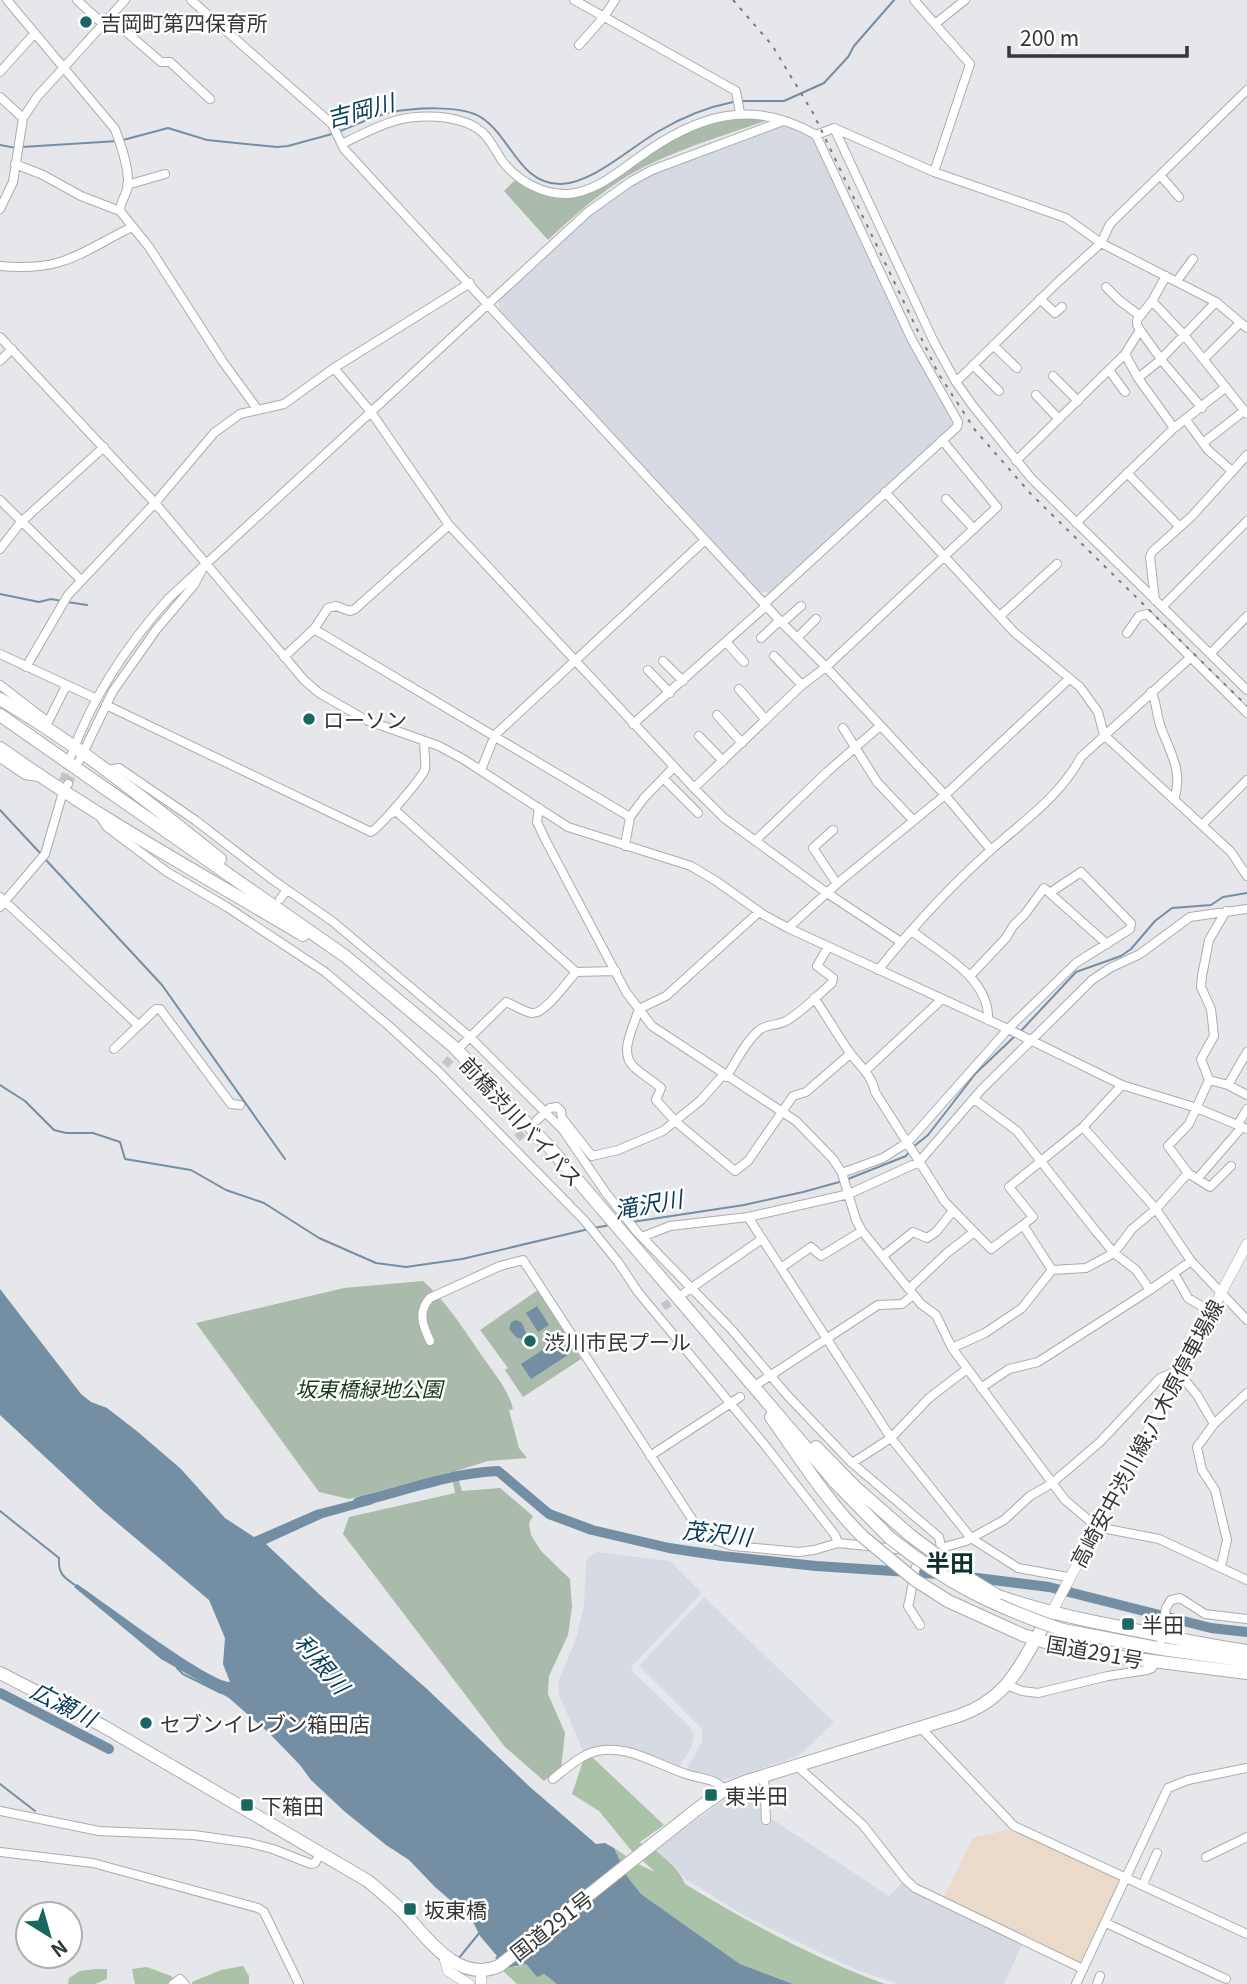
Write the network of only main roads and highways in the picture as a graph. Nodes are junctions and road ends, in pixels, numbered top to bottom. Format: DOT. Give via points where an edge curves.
graph roads {
  1 [pos="0,699"];
  2 [pos="0,715"];
  3 [pos="0,748"];
  4 [pos="332,946"];
  5 [pos="374,979"];
  6 [pos="1246,1247"];
  7 [pos="738,1368"];
  8 [pos="770,1404"];
  9 [pos="1052,1612"];
  10 [pos="1034,1639"];
  11 [pos="1247,1651"];
  12 [pos="1247,1662"];
  13 [pos="0,1673"];
  14 [pos="1247,1673"];
  15 [pos="451,1969"];
  16 [pos="481,1980"];
  17 [pos="469,1984"];
  1 -- 4 [label="highway" via="48,724 77,754 107,770"];
  2 -- 4 [label="highway, 前橋渋川バイパス"];
  3 -- 5 [label="highway" via="41,777 65,786 99,814"];
  4 -- 5 [label="highway, 前橋渋川バイパス"];
  5 -- 7 [label="highway, 前橋渋川バイパス" via="454,1047 607,1215 636,1236"];
  6 -- 9 [label="main road, 高崎安中渋川線;八木原停車場線"];
  7 -- 8 [label="highway, 前橋渋川バイパス"];
  7 -- 10 [label="highway, bridge" via="816,1483 862,1536 947,1601"];
  8 -- 9 [label="highway, bridge" via="911,1536 996,1595"];
  8 -- 12 [label="highway, 前橋渋川バイパス, bridge" via="890,1538 974,1595 1063,1630"];
  9 -- 10 [label="highway, 国道291号"];
  9 -- 11 [label="highway"];
  10 -- 14 [label="highway, 国道291号" via="1074,1651"];
  10 -- 16 [label="highway, 国道291号" via="1007,1685 979,1709 724,1790"];
  13 -- 15 [label="highway" via="103,1726 368,1881 401,1910"];
  15 -- 16 [label="highway, 国道291号"];
  15 -- 17 [label="main road"];
}
